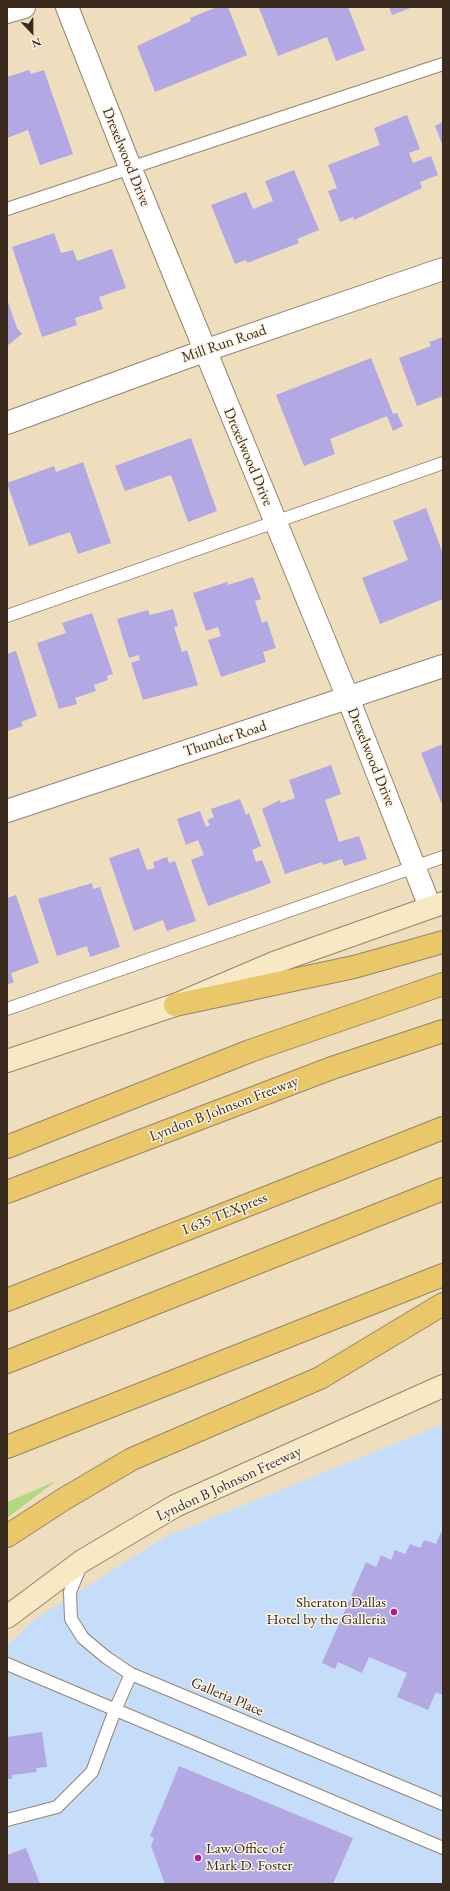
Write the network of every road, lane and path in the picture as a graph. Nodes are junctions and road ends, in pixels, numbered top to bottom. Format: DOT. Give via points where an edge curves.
graph roads {
  1 [pos="24,7"];
  2 [pos="67,7"];
  3 [pos="7,12"];
  4 [pos="443,64"];
  5 [pos="130,167"];
  6 [pos="7,209"];
  7 [pos="443,269"];
  8 [pos="204,351"];
  9 [pos="7,423"];
  10 [pos="443,463"];
  11 [pos="275,521"];
  12 [pos="7,616"];
  13 [pos="443,666"];
  14 [pos="348,698"];
  15 [pos="7,811"];
  16 [pos="443,856"];
  17 [pos="415,866"];
  18 [pos="437,905"];
  19 [pos="443,942"];
  20 [pos="443,984"];
  21 [pos="175,1005"];
  22 [pos="7,1009"];
  23 [pos="443,1031"];
  24 [pos="7,1062"];
  25 [pos="443,1128"];
  26 [pos="7,1147"];
  27 [pos="443,1189"];
  28 [pos="7,1192"];
  29 [pos="443,1275"];
  30 [pos="7,1300"];
  31 [pos="443,1304"];
  32 [pos="7,1362"];
  33 [pos="443,1386"];
  34 [pos="16,1443"];
  35 [pos="7,1453"];
  36 [pos="7,1536"];
  37 [pos="82,1561"];
  38 [pos="7,1617"];
  39 [pos="7,1664"];
  40 [pos="131,1674"];
  41 [pos="115,1710"];
  42 [pos="443,1804"];
  43 [pos="7,1820"];
  44 [pos="443,1848"];
  1 -- 3 [label="street"];
  2 -- 5 [label="street, Drexelwood Drive"];
  4 -- 5 [label="lane"];
  5 -- 6 [label="lane"];
  5 -- 8 [label="street, Drexelwood Drive"];
  7 -- 8 [label="street, Mill Run Road"];
  8 -- 9 [label="street, Mill Run Road"];
  8 -- 11 [label="street, Drexelwood Drive"];
  10 -- 11 [label="lane"];
  11 -- 12 [label="lane"];
  11 -- 14 [label="street, Drexelwood Drive"];
  13 -- 14 [label="street, Thunder Road"];
  14 -- 15 [label="street, Thunder Road"];
  14 -- 17 [label="street, Drexelwood Drive"];
  16 -- 17 [label="lane"];
  17 -- 18 [label="street, Drexelwood Drive"];
  17 -- 22 [label="lane"];
  18 -- 21 [label="main road" via="276,962"];
  19 -- 21 [label="highway" via="354,967"];
  20 -- 26 [label="highway" via="250,1051"];
  21 -- 24 [label="main road"];
  23 -- 28 [label="highway, Lyndon B Johnson Freeway" via="332,1068"];
  25 -- 30 [label="highway, I 635 TEXpress"];
  27 -- 32 [label="highway"];
  29 -- 34 [label="highway"];
  31 -- 36 [label="highway" via="320,1378 132,1459"];
  33 -- 37 [label="main road, Lyndon B Johnson Freeway" via="175,1506"];
  34 -- 35 [label="highway"];
  37 -- 38 [label="main road, Lyndon B Johnson Freeway"];
  37 -- 40 [label="lane, Galleria Place" via="70,1592 71,1619 82,1638"];
  39 -- 41 [label="lane"];
  40 -- 41 [label="lane"];
  40 -- 42 [label="lane, Galleria Place"];
  41 -- 43 [label="lane" via="92,1772 57,1807"];
  41 -- 44 [label="lane"];
}
